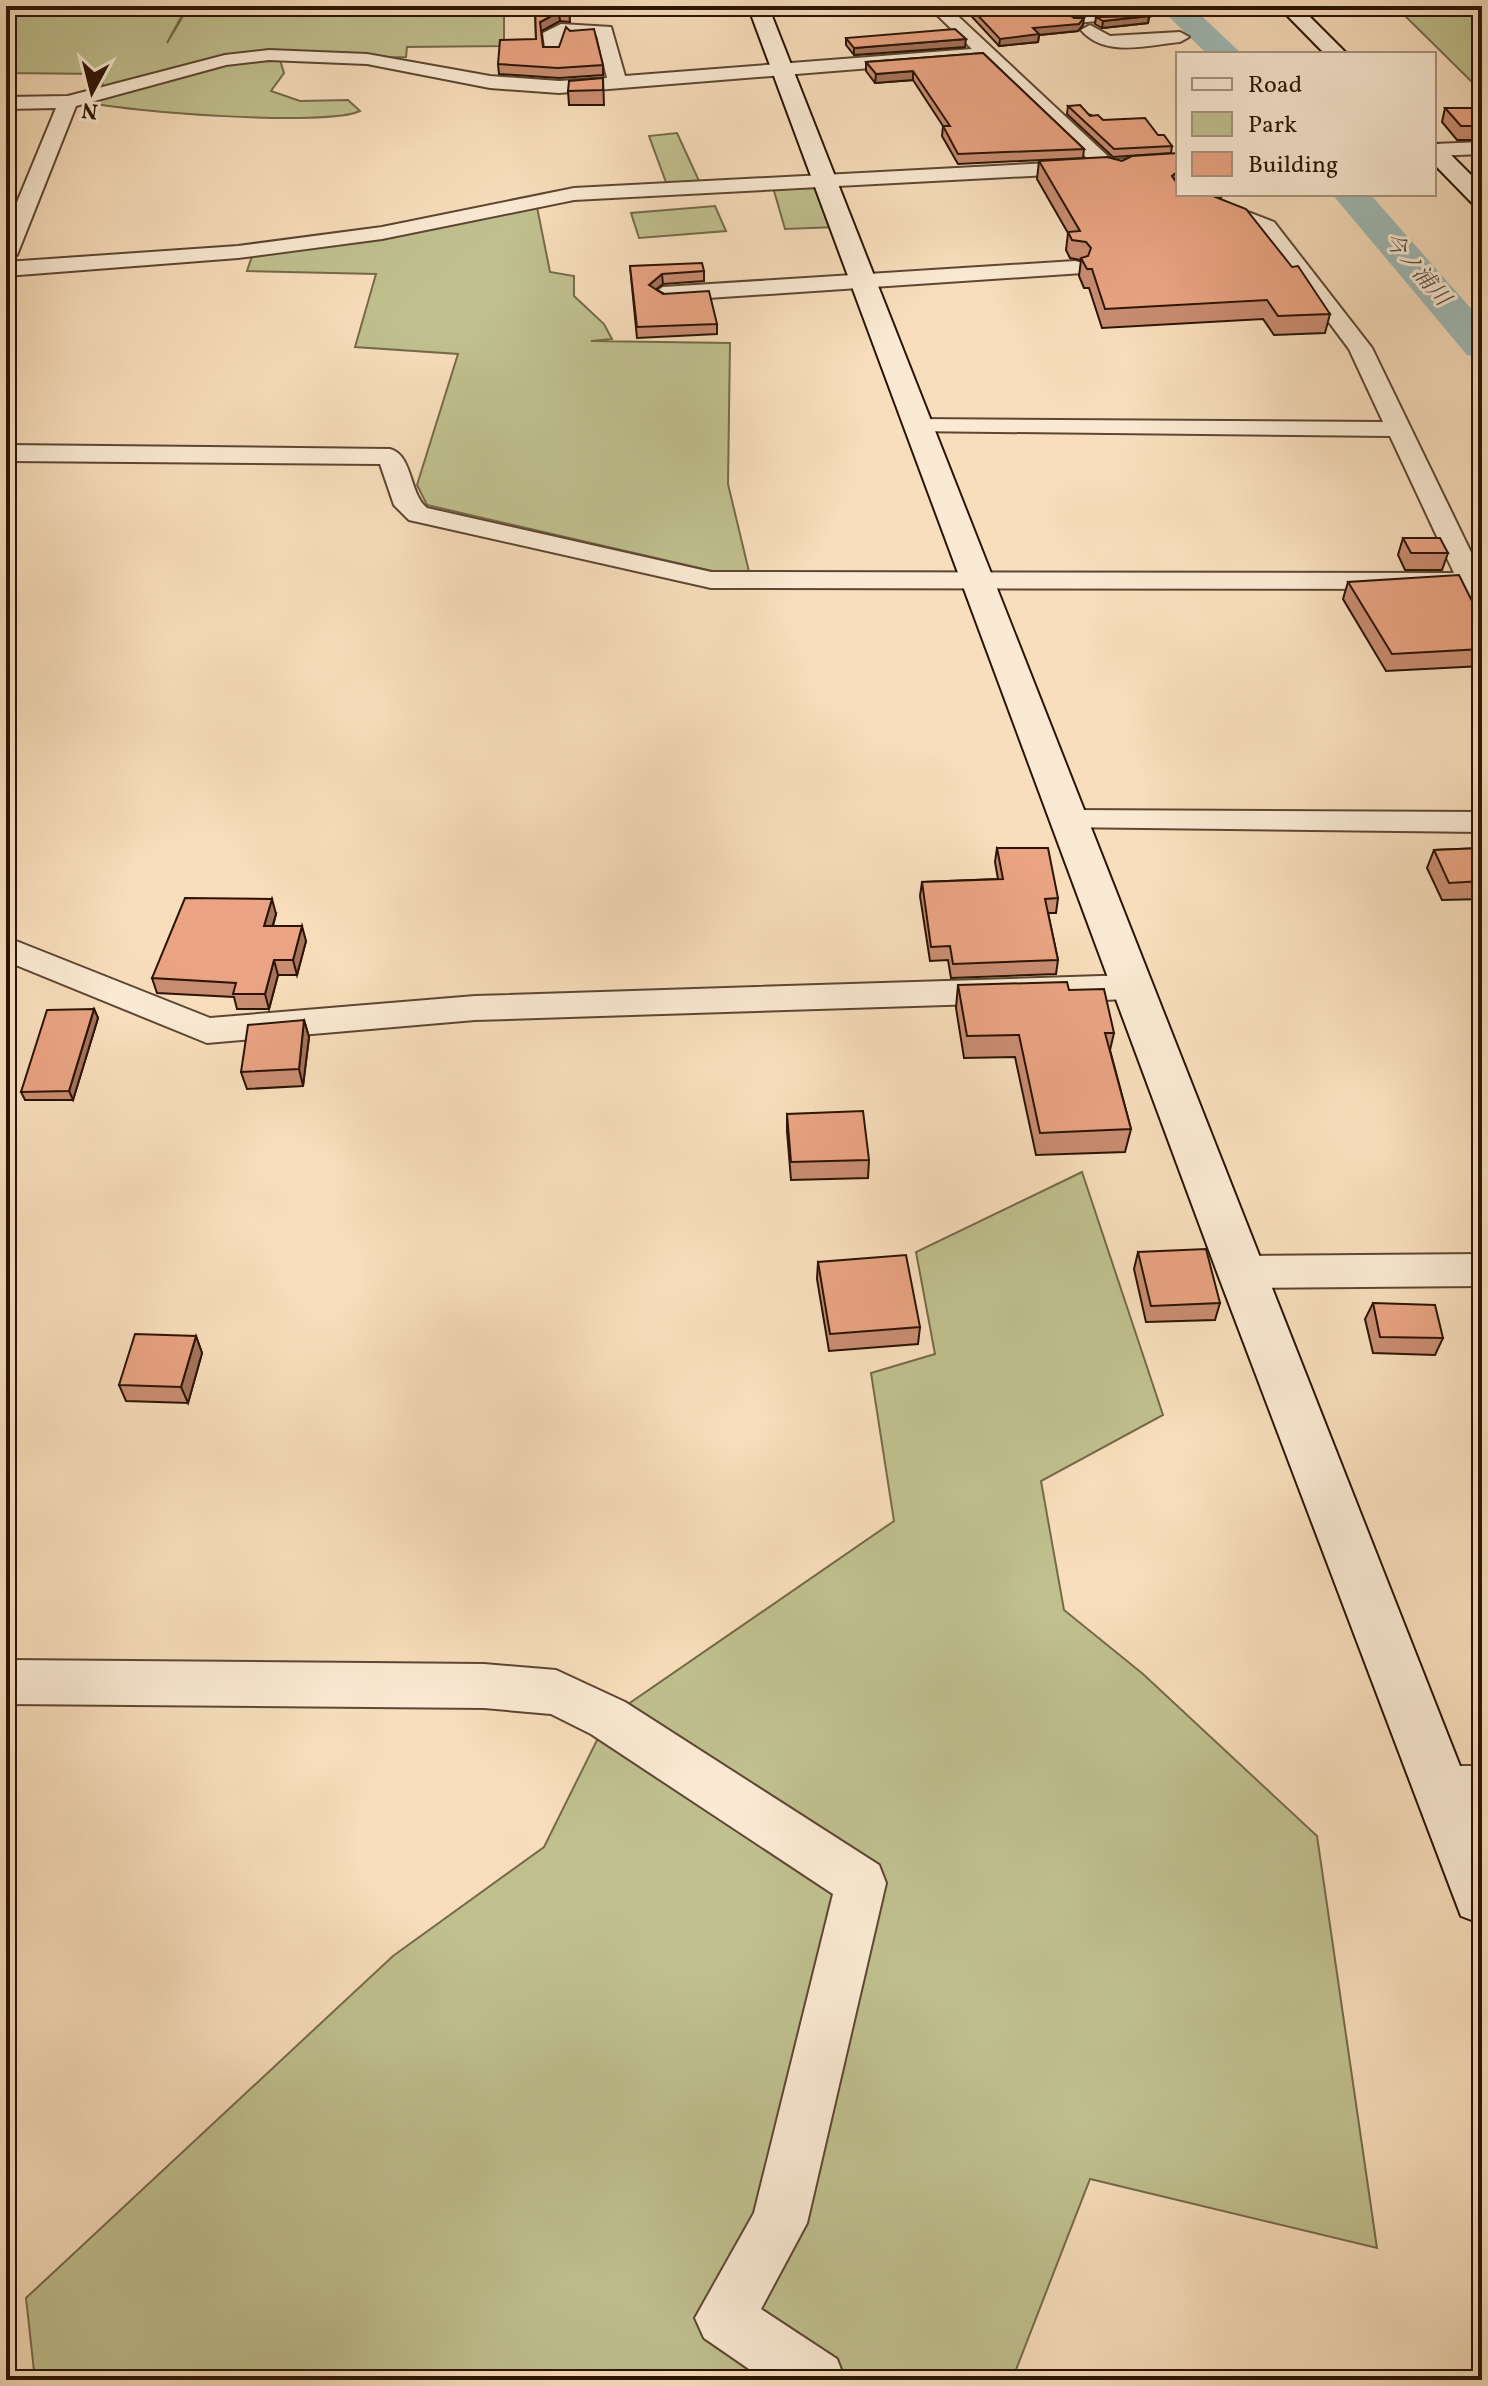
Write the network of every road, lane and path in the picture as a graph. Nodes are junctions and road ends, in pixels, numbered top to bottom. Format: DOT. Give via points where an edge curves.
graph roads {
  1 [pos="758,6"];
  2 [pos="937,6"];
  3 [pos="1059,6"];
  4 [pos="1288,6"];
  5 [pos="1144,9"];
  6 [pos="1090,30"];
  7 [pos="552,51"];
  8 [pos="1335,52"];
  9 [pos="986,53"];
  10 [pos="782,71"];
  11 [pos="618,83"];
  12 [pos="68,102"];
  13 [pos="6,103"];
  14 [pos="1482,148"];
  15 [pos="1436,151"];
  16 [pos="1436,153"];
  17 [pos="1176,162"];
  18 [pos="1106,165"];
  19 [pos="823,179"];
  20 [pos="1168,189"];
  21 [pos="1187,196"];
  22 [pos="1482,200"];
  23 [pos="6,255"];
  24 [pos="1075,268"];
  25 [pos="6,269"];
  26 [pos="863,282"];
  27 [pos="663,294"];
  28 [pos="918,426"];
  29 [pos="1398,429"];
  30 [pos="6,453"];
  31 [pos="979,581"];
  32 [pos="1476,592"];
  33 [pos="1069,820"];
  34 [pos="1482,822"];
  35 [pos="6,948"];
  36 [pos="1132,987"];
  37 [pos="1482,1270"];
  38 [pos="1240,1272"];
  39 [pos="6,1682"];
  40 [pos="1461,1790"];
  41 [pos="1482,1895"];
  42 [pos="816,2380"];
  1 -- 10 [label="street"];
  2 -- 9 [label="street"];
  3 -- 5 [label="street" via="1075,18"];
  4 -- 8 [label="street"];
  5 -- 6 [label="street" via="1186,43 1106,42"];
  7 -- 11 [label="street" via="552,33 561,29 605,31"];
  9 -- 10 [label="street"];
  9 -- 18 [label="street"];
  10 -- 11 [label="street"];
  10 -- 19 [label="street"];
  11 -- 12 [label="street" via="526,87 380,61 269,55 225,60"];
  12 -- 13 [label="street"];
  12 -- 23 [label="street"];
  14 -- 15 [label="street"];
  16 -- 22 [label="street"];
  17 -- 18 [label="street"];
  18 -- 19 [label="street"];
  18 -- 20 [label="street"];
  19 -- 25 [label="street" via="574,194 382,233 254,250"];
  19 -- 26 [label="street"];
  21 -- 29 [label="street" via="1267,226 1360,348"];
  24 -- 26 [label="street"];
  26 -- 27 [label="street"];
  26 -- 28 [label="street"];
  28 -- 29 [label="street"];
  28 -- 31 [label="street"];
  29 -- 32 [label="street"];
  30 -- 31 [label="street" via="390,457 407,505 418,514 711,580"];
  31 -- 32 [label="street"];
  31 -- 33 [label="street"];
  33 -- 34 [label="street"];
  33 -- 36 [label="street"];
  35 -- 36 [label="street" via="207,1031 475,1008"];
  36 -- 38 [label="street"];
  37 -- 38 [label="street"];
  38 -- 40 [label="street"];
  39 -- 42 [label="street" via="484,1686 556,1692 608,1718 861,1883 779,2223 724,2318"];
  40 -- 41 [label="street"];
}
